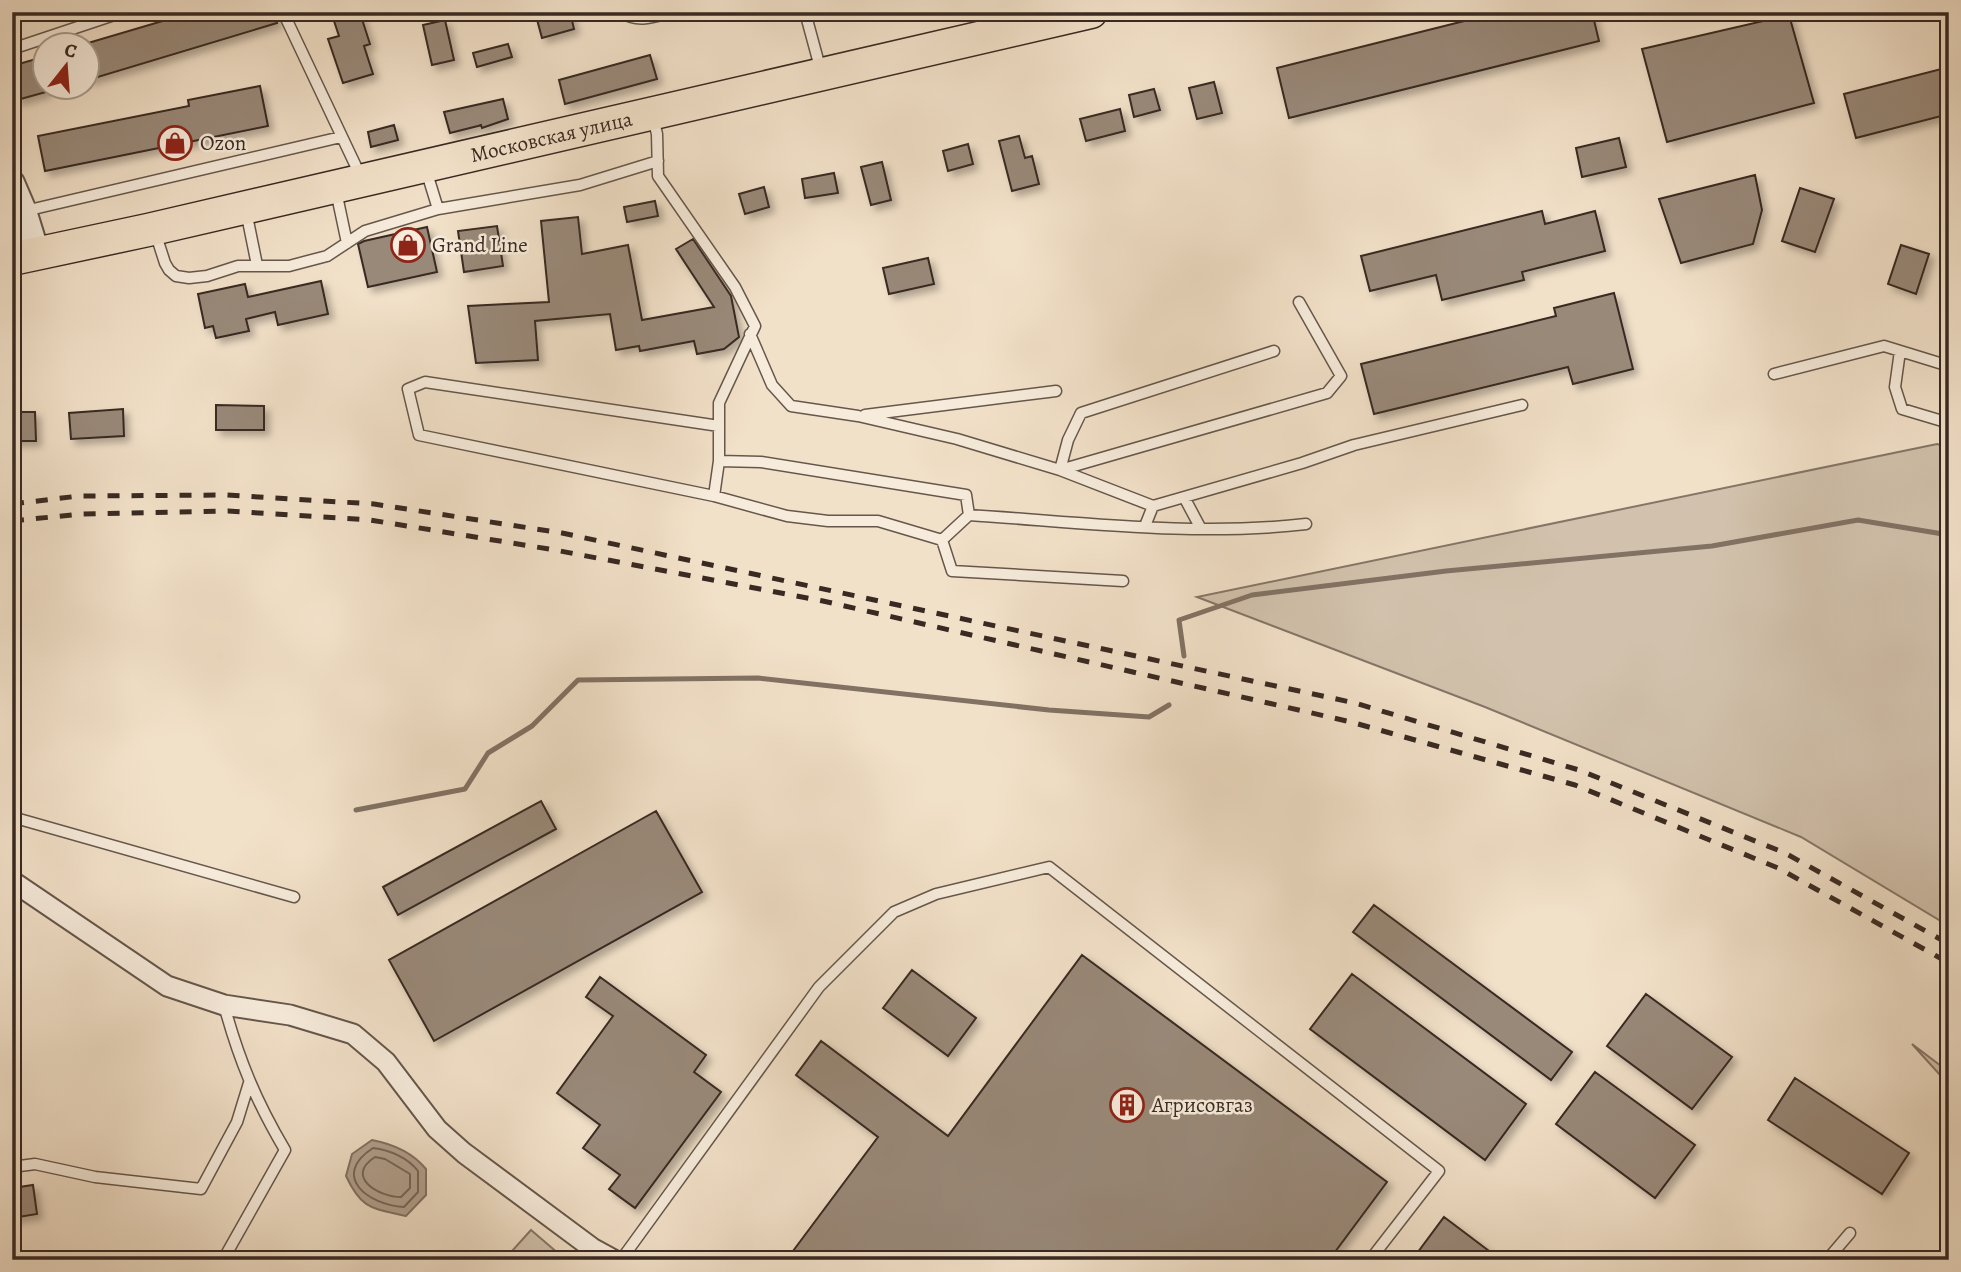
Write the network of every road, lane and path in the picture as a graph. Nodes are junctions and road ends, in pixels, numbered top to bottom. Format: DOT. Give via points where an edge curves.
graph roads {
  1 [pos="123,12"];
  2 [pos="283,12"];
  3 [pos="621,12"];
  4 [pos="672,12"];
  5 [pos="805,12"];
  6 [pos="1091,12"];
  7 [pos="12,49"];
  8 [pos="822,75"];
  9 [pos="652,115"];
  10 [pos="341,137"];
  11 [pos="658,161"];
  12 [pos="425,166"];
  13 [pos="12,183"];
  14 [pos="349,184"];
  15 [pos="245,208"];
  16 [pos="438,209"];
  17 [pos="24,211"];
  18 [pos="154,228"];
  19 [pos="347,243"];
  20 [pos="25,256"];
  21 [pos="257,265"];
  22 [pos="1298,302"];
  23 [pos="750,334"];
  24 [pos="1274,351"];
  25 [pos="1900,351"];
  26 [pos="1949,366"];
  27 [pos="1774,374"];
  28 [pos="1056,391"];
  29 [pos="1522,405"];
  30 [pos="858,416"];
  31 [pos="1949,423"];
  32 [pos="719,426"];
  33 [pos="719,461"];
  34 [pos="1060,470"];
  35 [pos="714,496"];
  36 [pos="1184,497"];
  37 [pos="1153,506"];
  38 [pos="969,515"];
  39 [pos="1306,524"];
  40 [pos="1145,526"];
  41 [pos="1200,527"];
  42 [pos="942,540"];
  43 [pos="1123,581"];
  44 [pos="12,817"];
  45 [pos="12,881"];
  46 [pos="294,897"];
  47 [pos="225,1005"];
  48 [pos="249,1083"];
  49 [pos="12,1167"];
  50 [pos="1850,1233"];
  51 [pos="223,1260"];
  52 [pos="614,1260"];
  53 [pos="621,1260"];
  54 [pos="1370,1260"];
  55 [pos="1828,1260"];
  1 -- 7 [label="lane"];
  2 -- 10 [label="lane"];
  3 -- 4 [label="lane" via="641,20"];
  5 -- 8 [label="lane"];
  6 -- 8 [label="main road, Московская улица"];
  8 -- 9 [label="main road, Московская улица"];
  9 -- 11 [label="lane"];
  9 -- 12 [label="main road, Московская улица"];
  10 -- 14 [label="lane"];
  10 -- 17 [label="lane"];
  11 -- 16 [label="lane" via="580,185"];
  11 -- 23 [label="lane" via="658,176 748,309 755,326"];
  12 -- 14 [label="main road, Московская улица"];
  12 -- 16 [label="lane"];
  13 -- 17 [label="street"];
  14 -- 15 [label="main road, Московская улица"];
  14 -- 19 [label="lane"];
  15 -- 18 [label="main road, Московская улица"];
  15 -- 21 [label="lane"];
  16 -- 19 [label="lane" via="365,231"];
  17 -- 20 [label="street"];
  18 -- 20 [label="main road, Московская улица"];
  18 -- 21 [label="lane" via="165,263 176,276 206,276"];
  19 -- 21 [label="lane" via="315,261"];
  22 -- 34 [label="lane" via="1341,376 1327,393"];
  23 -- 30 [label="lane" via="772,385 791,406"];
  23 -- 32 [label="lane" via="719,403"];
  24 -- 34 [label="lane" via="1081,413"];
  25 -- 26 [label="lane"];
  25 -- 27 [label="lane" via="1884,346"];
  25 -- 31 [label="lane" via="1895,387 1902,409"];
  28 -- 30 [label="lane"];
  29 -- 36 [label="lane" via="1354,445"];
  30 -- 34 [label="lane"];
  32 -- 33 [label="lane"];
  32 -- 35 [label="lane" via="425,382 408,389 419,435"];
  33 -- 35 [label="lane"];
  33 -- 38 [label="lane" via="761,462 966,495"];
  34 -- 37 [label="lane"];
  35 -- 42 [label="lane" via="786,516 878,521"];
  36 -- 37 [label="lane"];
  36 -- 41 [label="lane"];
  37 -- 40 [label="lane"];
  38 -- 40 [label="lane"];
  38 -- 42 [label="lane"];
  39 -- 41 [label="lane"];
  40 -- 41 [label="lane"];
  42 -- 43 [label="lane" via="952,571"];
  44 -- 46 [label="lane"];
  45 -- 47 [label="street" via="167,986"];
  47 -- 48 [label="lane"];
  47 -- 52 [label="street" via="290,1016 353,1034 386,1062 438,1129 464,1153"];
  48 -- 49 [label="lane" via="237,1122 201,1189 95,1177 35,1164"];
  48 -- 51 [label="lane" via="285,1150"];
  50 -- 55 [label="lane"];
  53 -- 54 [label="lane" via="819,987 894,912 936,894 1049,867 1439,1171"];
}
